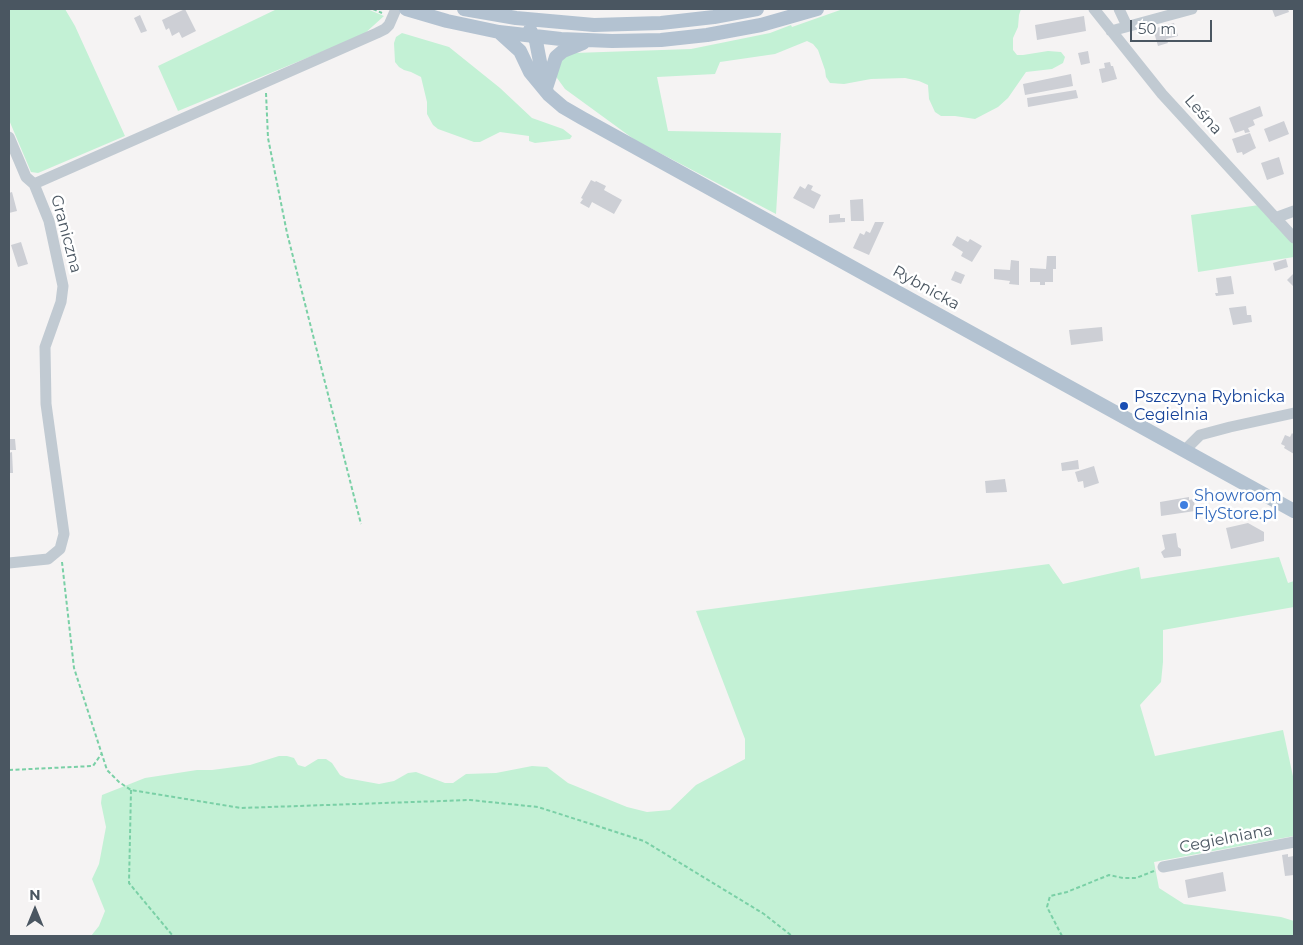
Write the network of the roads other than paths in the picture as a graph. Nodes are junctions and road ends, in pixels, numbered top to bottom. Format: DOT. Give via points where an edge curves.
graph roads {
  1 [pos="396,9"];
  2 [pos="406,9"];
  3 [pos="464,9"];
  4 [pos="758,9"];
  5 [pos="817,9"];
  6 [pos="1094,9"];
  7 [pos="1118,9"];
  8 [pos="1192,9"];
  9 [pos="516,18"];
  10 [pos="564,23"];
  11 [pos="1127,26"];
  12 [pos="1111,31"];
  13 [pos="499,32"];
  14 [pos="534,37"];
  15 [pos="588,41"];
  16 [pos="526,61"];
  17 [pos="546,89"];
  18 [pos="9,137"];
  19 [pos="34,184"];
  20 [pos="1294,211"];
  21 [pos="1275,218"];
  22 [pos="1294,238"];
  23 [pos="1294,413"];
  24 [pos="1185,450"];
  25 [pos="1294,511"];
  26 [pos="9,563"];
  27 [pos="1294,842"];
  28 [pos="1164,867"];
  1 -- 19 [label="street, Graniczna" via="385,29"];
  2 -- 13 [label="main road"];
  3 -- 9 [label="main road"];
  4 -- 10 [label="main road" via="661,23"];
  5 -- 15 [label="main road" via="761,25 706,35"];
  6 -- 12 [label="street, Leśna"];
  7 -- 11 [label="street"];
  8 -- 11 [label="street"];
  9 -- 10 [label="main road"];
  9 -- 14 [label="main road" via="530,29"];
  10 -- 14 [label="main road" via="545,28"];
  11 -- 12 [label="street"];
  12 -- 21 [label="street, Leśna" via="1162,94"];
  13 -- 14 [label="main road"];
  13 -- 16 [label="main road, Rybnicka" via="516,46"];
  14 -- 15 [label="main road"];
  14 -- 16 [label="main road" via="527,46"];
  14 -- 17 [label="main road, Rybnicka"];
  15 -- 17 [label="main road" via="556,57"];
  16 -- 17 [label="main road, Rybnicka" via="530,72"];
  17 -- 24 [label="main road, Rybnicka" via="554,100 582,118"];
  18 -- 19 [label="street" via="26,177"];
  19 -- 26 [label="street, Graniczna" via="49,221 63,286 61,302 45,347 46,404 64,534 60,549 48,559"];
  20 -- 21 [label="street"];
  21 -- 22 [label="street, Leśna"];
  23 -- 24 [label="street" via="1230,426 1200,436"];
  24 -- 25 [label="main road, Rybnicka"];
  27 -- 28 [label="street, Cegielniana"];
}
